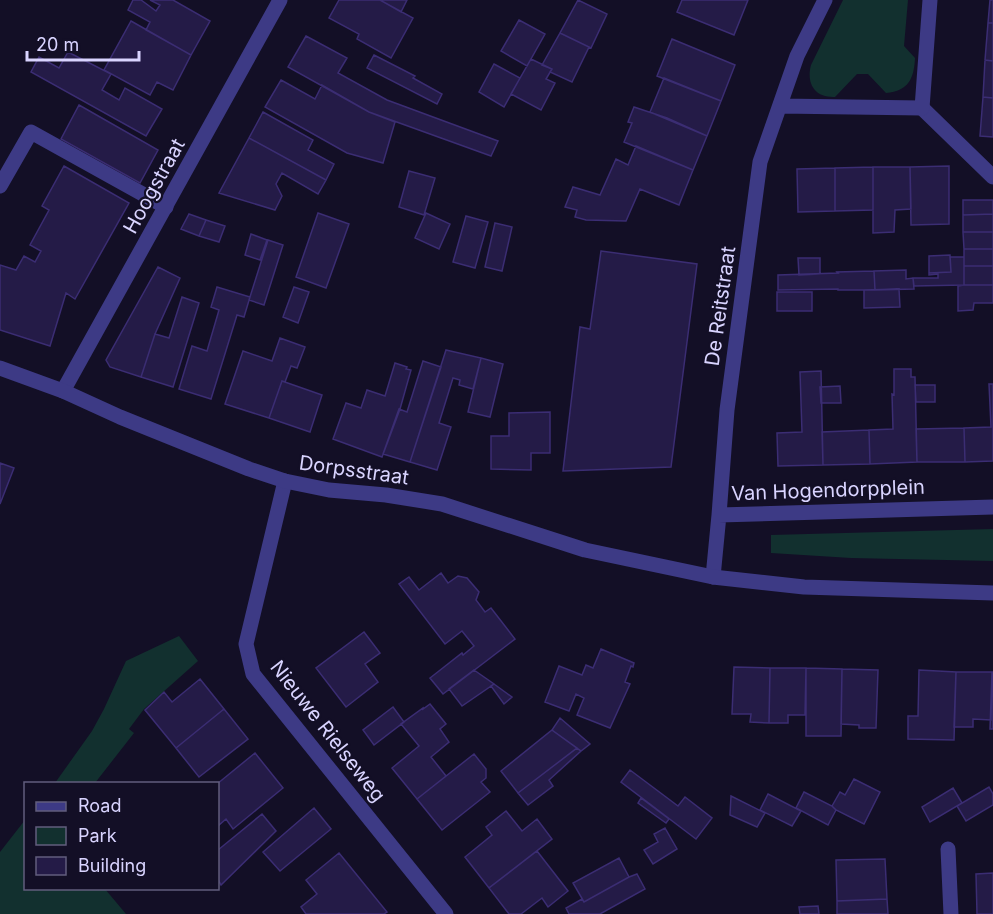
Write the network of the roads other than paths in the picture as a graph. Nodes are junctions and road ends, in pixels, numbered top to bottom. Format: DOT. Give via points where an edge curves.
graph roads {
  1 [pos="280,0"];
  2 [pos="825,0"];
  3 [pos="930,0"];
  4 [pos="780,106"];
  5 [pos="922,108"];
  6 [pos="993,177"];
  7 [pos="0,186"];
  8 [pos="166,207"];
  9 [pos="0,368"];
  10 [pos="63,391"];
  11 [pos="285,481"];
  12 [pos="993,507"];
  13 [pos="719,514"];
  14 [pos="713,577"];
  15 [pos="993,593"];
  16 [pos="948,849"];
  17 [pos="446,914"];
  18 [pos="951,914"];
  1 -- 8 [label="street, Hoogstraat"];
  2 -- 4 [label="street, De Reitstraat"];
  3 -- 5 [label="street"];
  4 -- 5 [label="street"];
  4 -- 13 [label="street, De Reitstraat" via="760,162 727,410"];
  5 -- 6 [label="street"];
  7 -- 8 [label="street" via="31,132"];
  8 -- 10 [label="street, Hoogstraat"];
  9 -- 10 [label="street, Dorpsstraat"];
  10 -- 11 [label="street, Dorpsstraat"];
  11 -- 14 [label="street, Dorpsstraat" via="442,504 585,550"];
  11 -- 17 [label="street, Nieuwe Rielseweg" via="246,644 253,674"];
  12 -- 13 [label="street, Van Hogendorpplein"];
  13 -- 14 [label="street, Van Hogendorpplein"];
  14 -- 15 [label="street" via="804,587"];
  16 -- 18 [label="street"];
}
